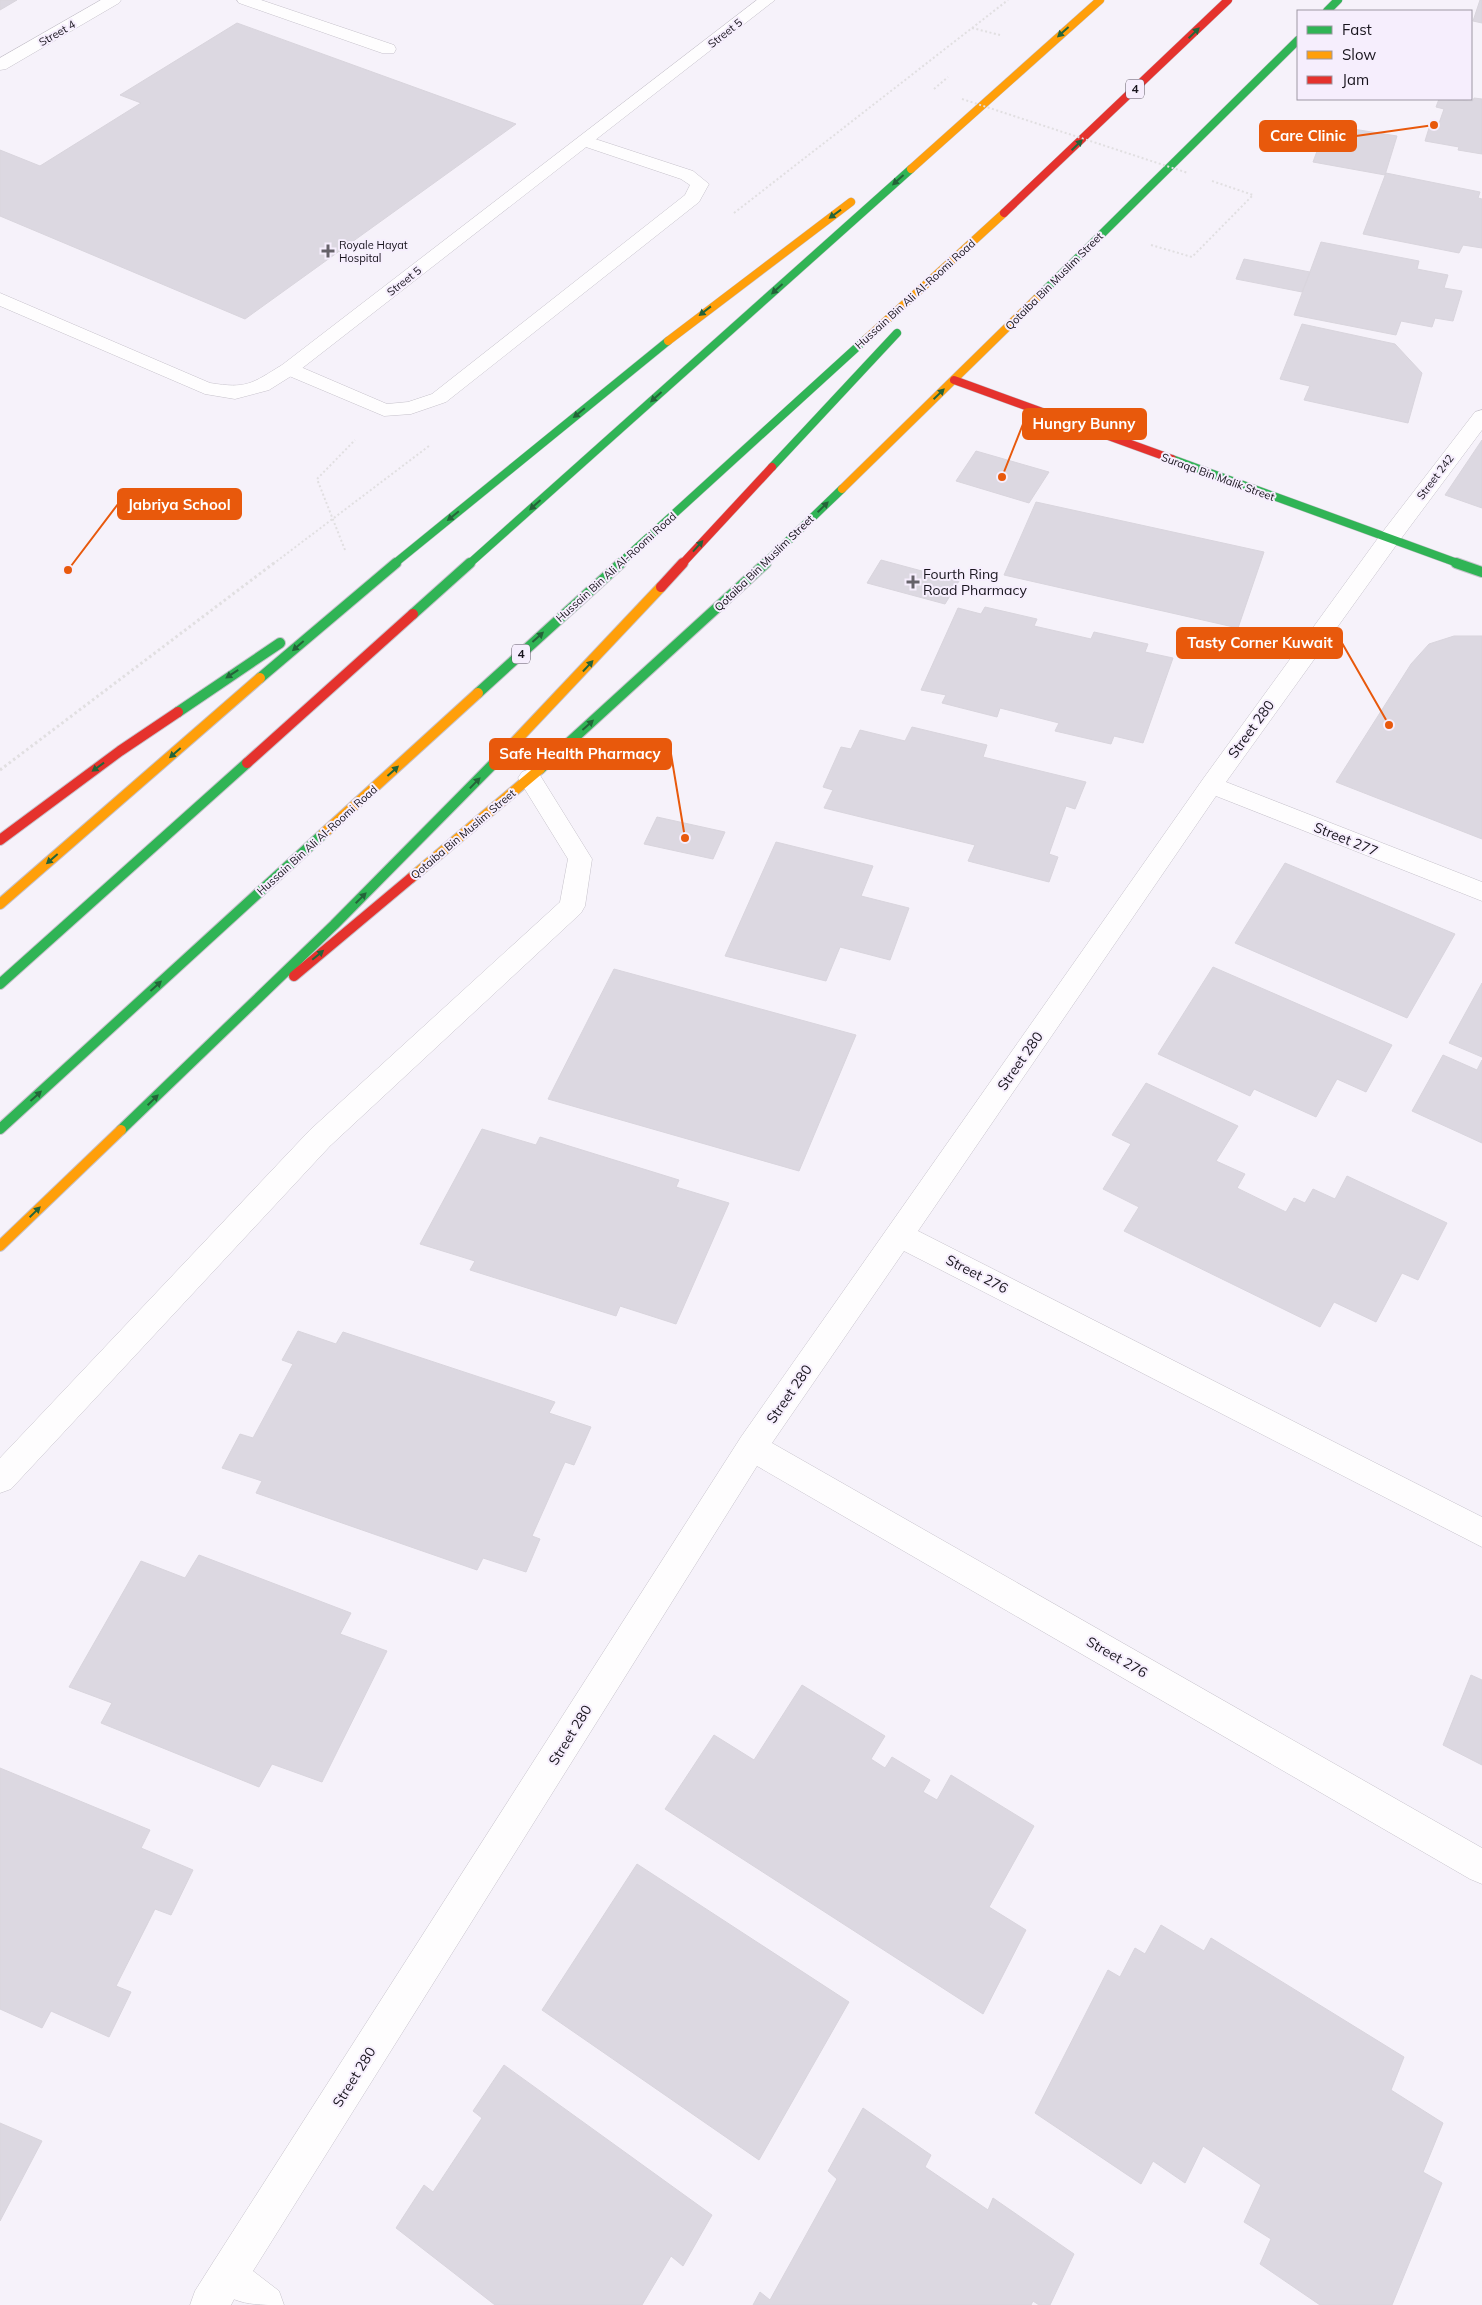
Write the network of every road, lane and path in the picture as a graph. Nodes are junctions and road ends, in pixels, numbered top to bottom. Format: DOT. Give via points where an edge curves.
graph roads {
  1 [pos="113,0"];
  2 [pos="245,0"];
  3 [pos="767,0"];
  4 [pos="1008,0"];
  5 [pos="1100,0"];
  6 [pos="1228,0"];
  7 [pos="1338,0"];
  8 [pos="1328,10"];
  9 [pos="1297,41"];
  10 [pos="388,49"];
  11 [pos="0,66"];
  12 [pos="907,80"];
  13 [pos="962,99"];
  14 [pos="974,113"];
  15 [pos="586,141"];
  16 [pos="1197,176"];
  17 [pos="1041,179"];
  18 [pos="1206,179"];
  19 [pos="877,183"];
  20 [pos="861,195"];
  21 [pos="1192,257"];
  22 [pos="933,294"];
  23 [pos="0,299"];
  24 [pos="906,323"];
  25 [pos="289,369"];
  26 [pos="954,380"];
  27 [pos="384,410"];
  28 [pos="1482,416"];
  29 [pos="1388,539"];
  30 [pos="1482,572"];
  31 [pos="361,591"];
  32 [pos="530,778"];
  33 [pos="1211,785"];
  34 [pos="0,840"];
  35 [pos="1482,892"];
  36 [pos="0,904"];
  37 [pos="0,984"];
  38 [pos="200,1054"];
  39 [pos="0,1129"];
  40 [pos="900,1235"];
  41 [pos="0,1246"];
  42 [pos="752,1447"];
  43 [pos="0,1479"];
  44 [pos="1482,1533"];
  45 [pos="1482,1867"];
  46 [pos="219,2290"];
  47 [pos="265,2305"];
  1 -- 11 [label="street, Street 4"];
  2 -- 10 [label="street"];
  3 -- 15 [label="street, Street 5"];
  4 -- 12 [label="path"];
  5 -- 14 [label="main road, one-way"];
  17 -- 6 [label="main road, Hussain Bin Ali Al-Roomi Road / 4, one-way"];
  7 -- 8 [label="main road"];
  9 -- 26 [label="main road, Qotaiba Bin Muslim Street"];
  13 -- 16 [label="path, bridge"];
  14 -- 19 [label="main road"];
  14 -- 37 [label="main road, one-way"];
  15 -- 25 [label="street, Street 5"];
  15 -- 27 [label="street" via="687,175 700,184 693,198 439,398 411,408"];
  17 -- 22 [label="main road"];
  39 -- 17 [label="main road, Hussain Bin Ali Al-Roomi Road / 4, one-way"];
  18 -- 21 [label="path" via="1253,195"];
  20 -- 31 [label="main road, one-way" via="678,333"];
  23 -- 25 [label="street, Street 5" via="205,388 235,393 262,386"];
  38 -- 24 [label="main road, one-way" via="336,924 550,706"];
  25 -- 27 [label="street"];
  26 -- 29 [label="main road, Suraqa Bin Malik Street"];
  32 -- 26 [label="main road, Qotaiba Bin Muslim Street, one-way" via="732,595"];
  27 -- 31 [label="path" via="317,479"];
  28 -- 29 [label="street, Street 242"];
  29 -- 30 [label="main road, Suraqa Bin Malik Street"];
  29 -- 33 [label="street, Street 280"];
  31 -- 34 [label="main road, one-way" via="120,751"];
  31 -- 36 [label="main road, one-way"];
  38 -- 32 [label="main road, Qotaiba Bin Muslim Street, one-way"];
  32 -- 43 [label="street" via="580,859 572,906 320,1138"];
  33 -- 35 [label="street, Street 277"];
  33 -- 40 [label="street, Street 280"];
  41 -- 38 [label="main road, one-way"];
  40 -- 42 [label="street, Street 280"];
  40 -- 44 [label="street, Street 276"];
  42 -- 45 [label="street, Street 276"];
  42 -- 46 [label="street, Street 280"];
  46 -- 47 [label="street"];
}
